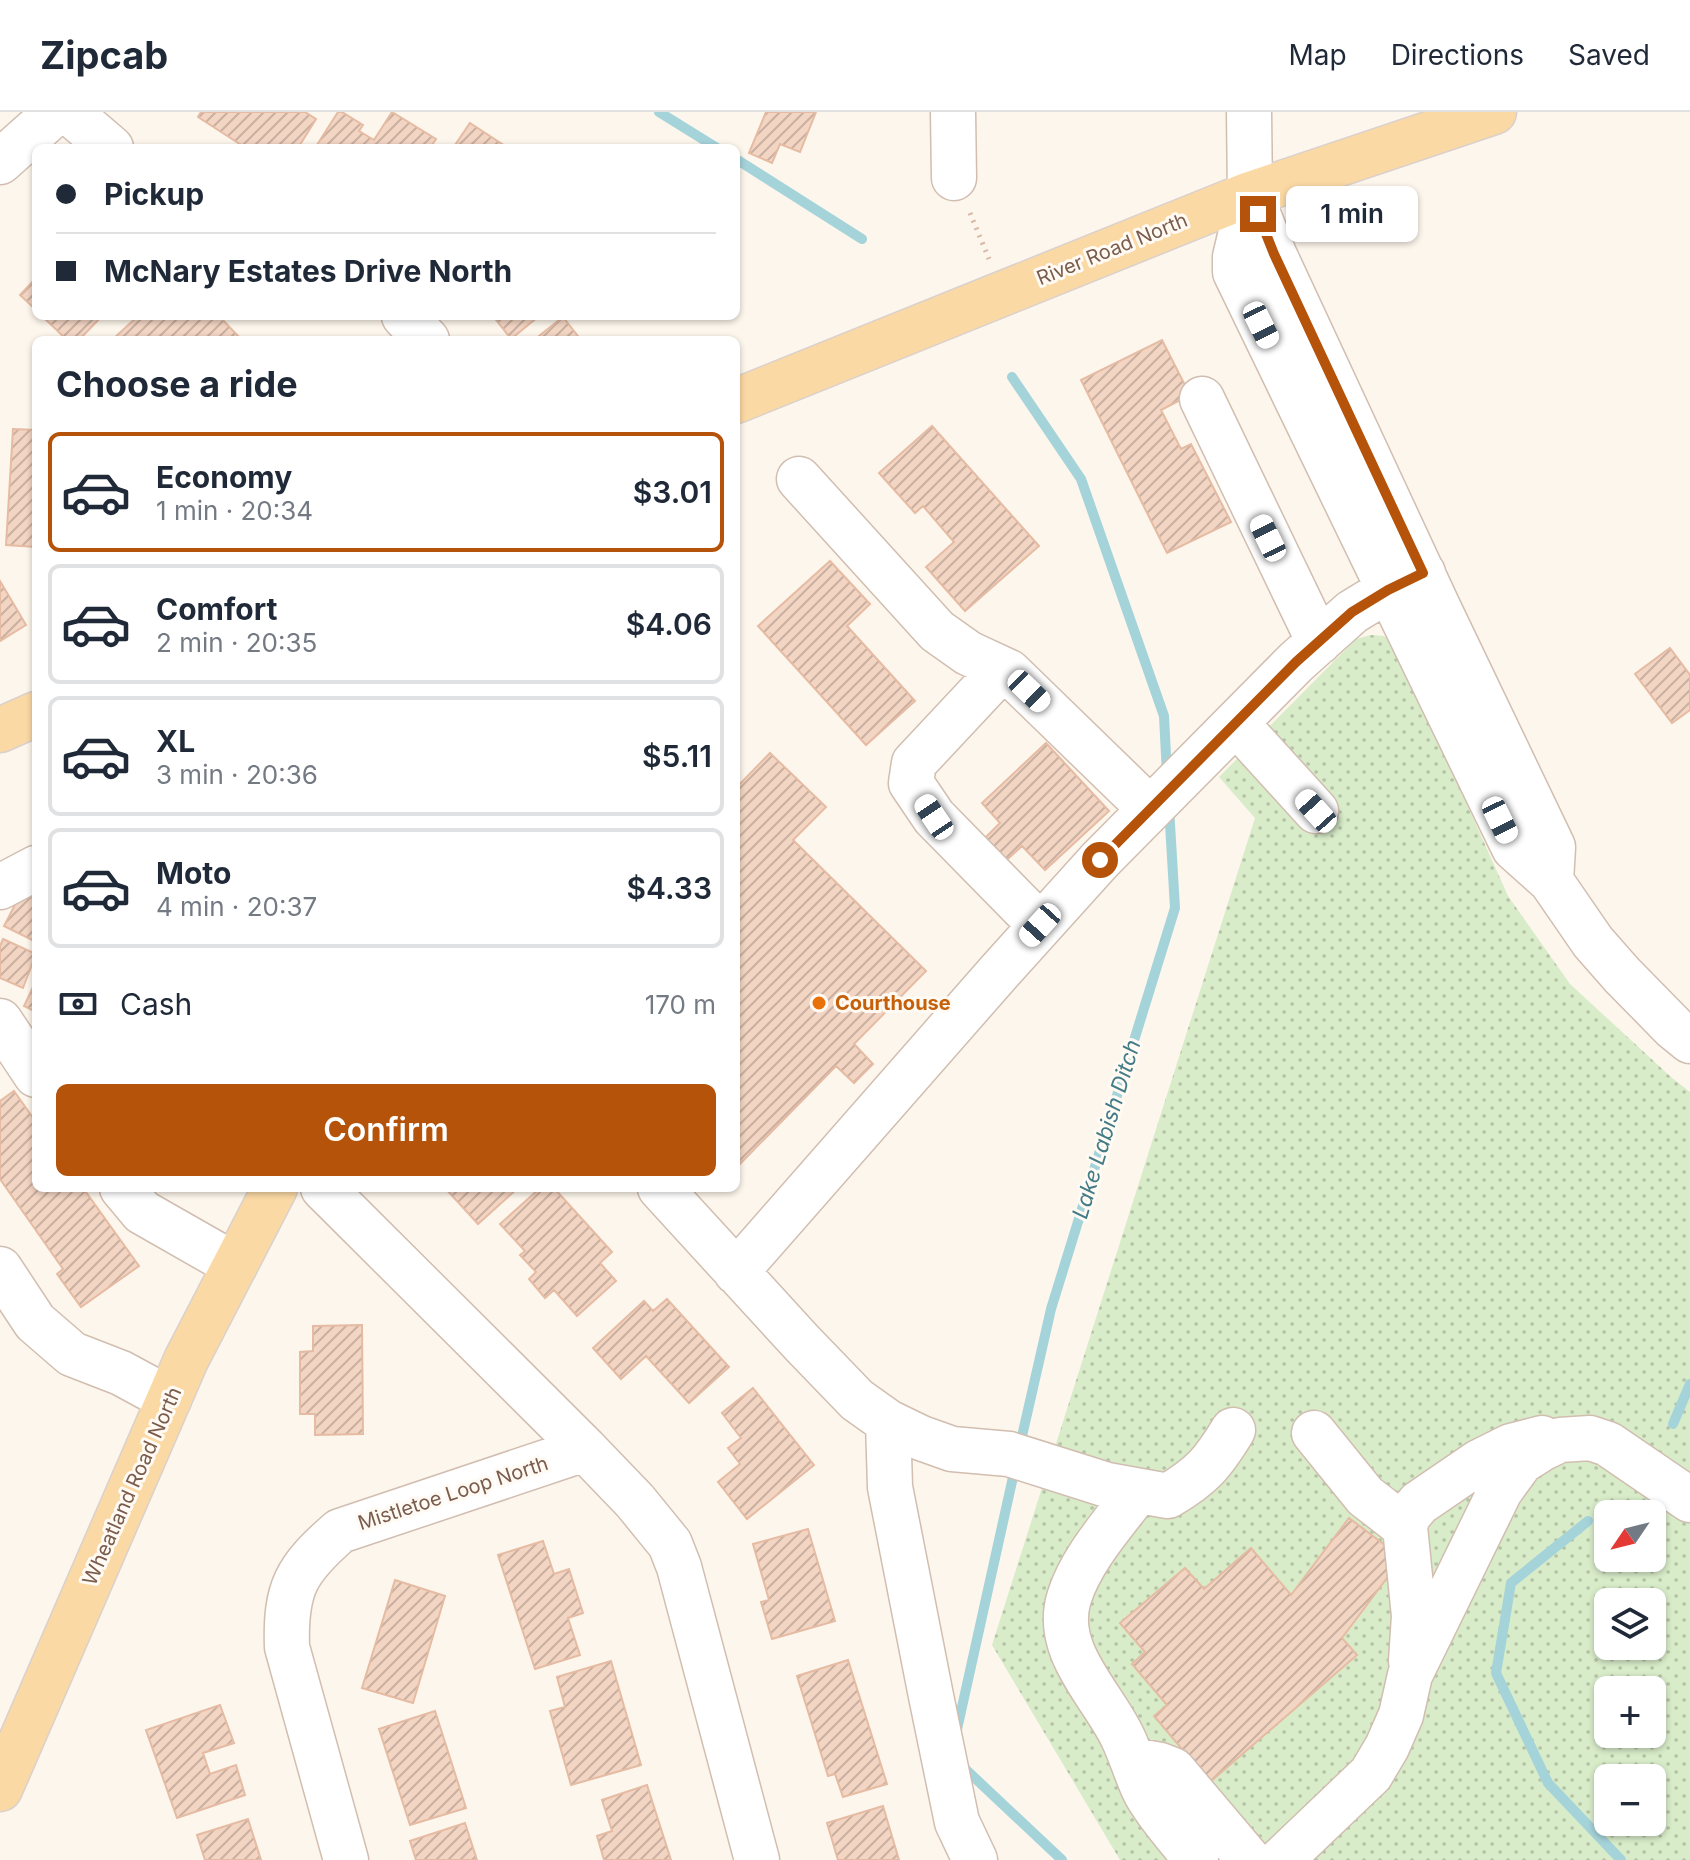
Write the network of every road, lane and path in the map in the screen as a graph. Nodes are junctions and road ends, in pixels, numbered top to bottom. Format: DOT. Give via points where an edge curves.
graph roads {
  1 [pos="56,112"];
  2 [pos="69,112"];
  3 [pos="953,112"];
  4 [pos="1249,112"];
  5 [pos="1494,112"];
  6 [pos="106,144"];
  7 [pos="0,162"];
  8 [pos="954,178"];
  9 [pos="1250,194"];
  10 [pos="1004,293"];
  11 [pos="408,320"];
  12 [pos="423,336"];
  13 [pos="1202,399"];
  14 [pos="740,405"];
  15 [pos="799,479"];
  16 [pos="1406,581"];
  17 [pos="1319,642"];
  18 [pos="1002,669"];
  19 [pos="32,716"];
  20 [pos="1236,723"];
  21 [pos="0,730"];
  22 [pos="1150,809"];
  23 [pos="1316,811"];
  24 [pos="32,870"];
  25 [pos="0,887"];
  26 [pos="1040,925"];
  27 [pos="0,1021"];
  28 [pos="1682,1035"];
  29 [pos="32,1069"];
  30 [pos="125,1192"];
  31 [pos="273,1192"];
  32 [pos="327,1192"];
  33 [pos="664,1192"];
  34 [pos="235,1265"];
  35 [pos="0,1269"];
  36 [pos="736,1272"];
  37 [pos="169,1399"];
  38 [pos="888,1422"];
  39 [pos="1233,1430"];
  40 [pos="1314,1433"];
  41 [pos="1560,1440"];
  42 [pos="585,1449"];
  43 [pos="1138,1491"];
  44 [pos="1690,1500"];
  45 [pos="1405,1527"];
  46 [pos="1410,1675"];
  47 [pos="1132,1760"];
  48 [pos="0,1789"];
  49 [pos="346,1860"];
  50 [pos="757,1860"];
  51 [pos="975,1860"];
  52 [pos="1196,1860"];
  53 [pos="1249,1860"];
  54 [pos="1281,1860"];
  1 -- 7 [label="street"];
  2 -- 6 [label="street"];
  3 -- 8 [label="street"];
  4 -- 9 [label="street"];
  5 -- 9 [label="main road, River Road North"];
  8 -- 10 [label="path"];
  9 -- 10 [label="main road, River Road North"];
  9 -- 16 [label="street" via="1235,272"];
  10 -- 14 [label="main road, River Road North"];
  11 -- 12 [label="street"];
  13 -- 17 [label="street"];
  15 -- 18 [label="street" via="937,631"];
  16 -- 17 [label="street" via="1352,612"];
  16 -- 28 [label="street" via="1514,848 1551,881 1593,942"];
  17 -- 20 [label="street"];
  18 -- 22 [label="street"];
  18 -- 26 [label="street" via="914,763 911,783 934,817"];
  19 -- 21 [label="main road"];
  20 -- 22 [label="street"];
  20 -- 23 [label="street"];
  22 -- 26 [label="street"];
  24 -- 25 [label="street"];
  26 -- 36 [label="street"];
  27 -- 29 [label="street"];
  30 -- 34 [label="street" via="142,1212"];
  31 -- 34 [label="main road, Wheatland Road North"];
  32 -- 42 [label="street"];
  33 -- 36 [label="street"];
  34 -- 37 [label="main road, Wheatland Road North"];
  35 -- 37 [label="street" via="35,1322 72,1354"];
  36 -- 38 [label="street" via="857,1400"];
  37 -- 48 [label="main road, Wheatland Road North"];
  38 -- 43 [label="street" via="952,1449 1009,1454"];
  38 -- 51 [label="street" via="890,1487 931,1696 957,1822"];
  39 -- 43 [label="street" via="1195,1480 1168,1496"];
  40 -- 45 [label="street" via="1365,1496"];
  41 -- 44 [label="street" via="1590,1438 1608,1444"];
  41 -- 45 [label="street" via="1537,1438 1479,1462 1419,1503"];
  41 -- 46 [label="street" via="1521,1462 1500,1491"];
  42 -- 49 [label="street, Mistletoe Loop North" via="340,1531 297,1577 286,1617 287,1647"];
  42 -- 50 [label="street" via="670,1544"];
  43 -- 47 [label="street" via="1080,1570 1068,1600 1067,1626 1072,1650"];
  45 -- 46 [label="street" via="1414,1616"];
  46 -- 54 [label="street" via="1401,1715 1371,1774"];
  47 -- 52 [label="street" via="1145,1791"];
  47 -- 53 [label="street" via="1173,1770"];
}
